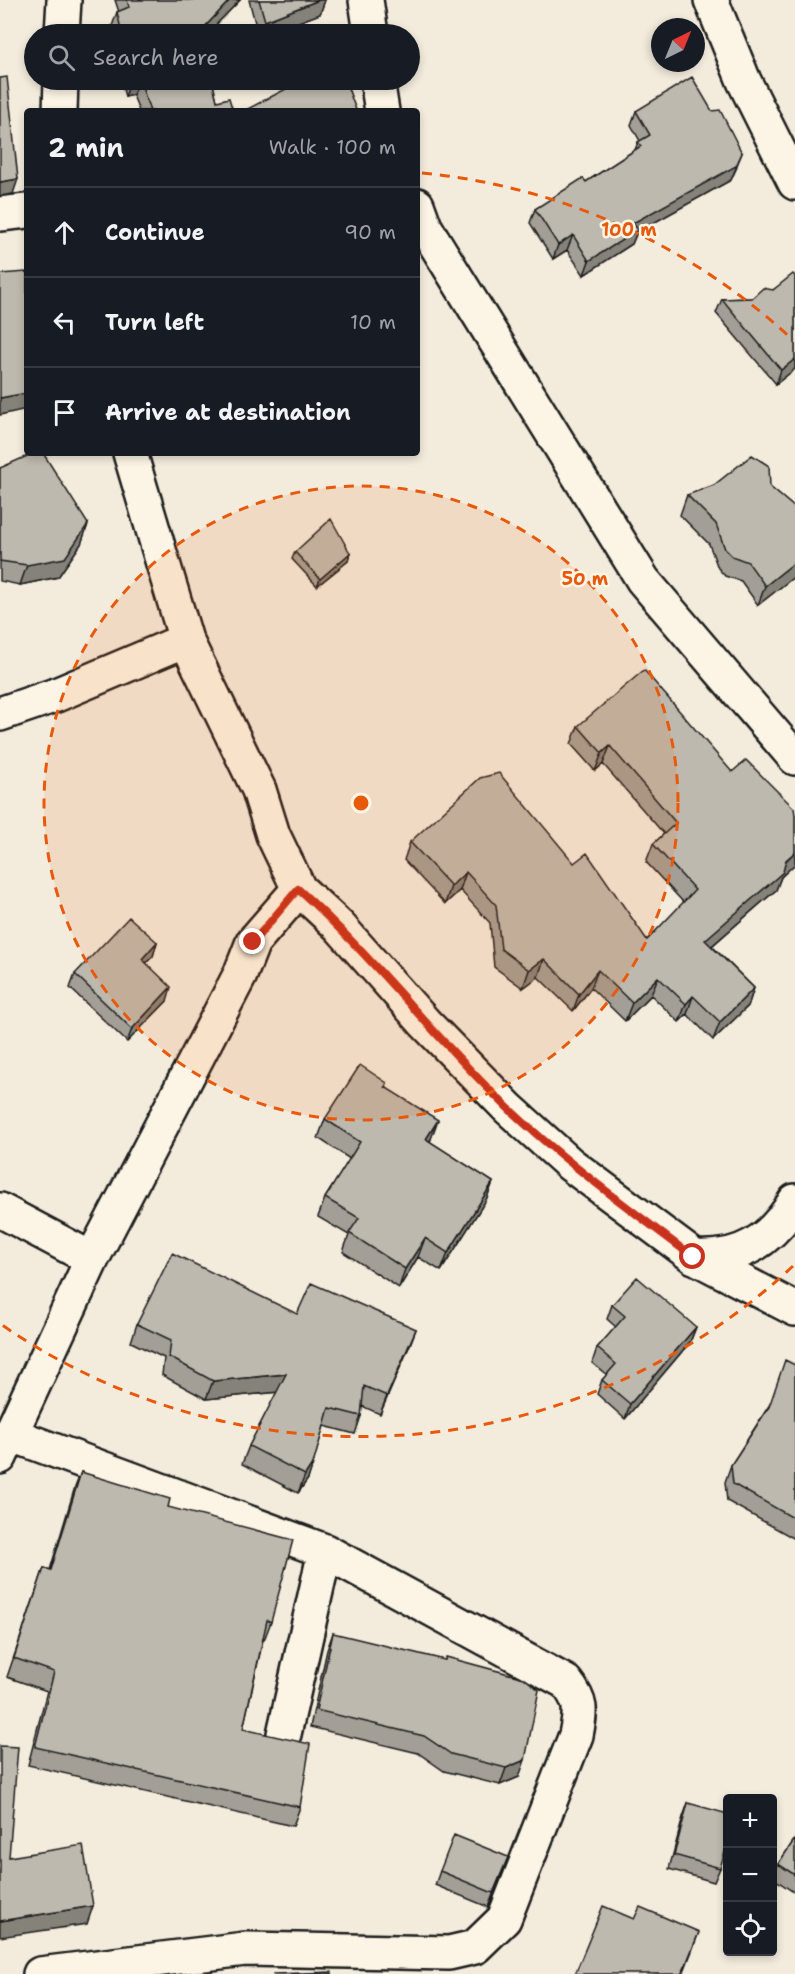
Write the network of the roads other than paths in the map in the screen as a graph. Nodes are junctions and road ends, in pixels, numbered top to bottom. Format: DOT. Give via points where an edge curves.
graph roads {
  1 [pos="64,0"];
  2 [pos="366,0"];
  3 [pos="711,0"];
  4 [pos="63,24"];
  5 [pos="370,24"];
  6 [pos="61,90"];
  7 [pos="379,90"];
  8 [pos="60,108"];
  9 [pos="382,108"];
  10 [pos="795,183"];
  11 [pos="24,211"];
  12 [pos="420,213"];
  13 [pos="0,214"];
  14 [pos="131,456"];
  15 [pos="186,640"];
  16 [pos="0,714"];
  17 [pos="795,758"];
  18 [pos="298,889"];
  19 [pos="795,1201"];
  20 [pos="0,1210"];
  21 [pos="693,1257"];
  22 [pos="92,1259"];
  23 [pos="795,1309"];
  24 [pos="5,1446"];
  25 [pos="325,1551"];
  26 [pos="284,1734"];
  27 [pos="40,1974"];
  1 -- 4 [label="street"];
  2 -- 5 [label="street"];
  3 -- 10 [label="street" via="744,81"];
  6 -- 8 [label="street"];
  7 -- 9 [label="street"];
  11 -- 13 [label="street"];
  12 -- 17 [label="street" via="643,580"];
  14 -- 15 [label="street"];
  15 -- 16 [label="street" via="56,695"];
  15 -- 18 [label="street" via="259,790 273,835"];
  18 -- 21 [label="street" via="339,926 508,1108 570,1164"];
  18 -- 22 [label="street" via="253,942 240,975"];
  19 -- 21 [label="street" via="785,1219 748,1250 720,1259"];
  20 -- 22 [label="street"];
  21 -- 23 [label="street"];
  22 -- 24 [label="street"];
  24 -- 25 [label="street"];
  25 -- 26 [label="street"];
  25 -- 27 [label="street" via="566,1682 578,1697 576,1735 504,1919 475,1947 449,1953 245,1949"];
}
